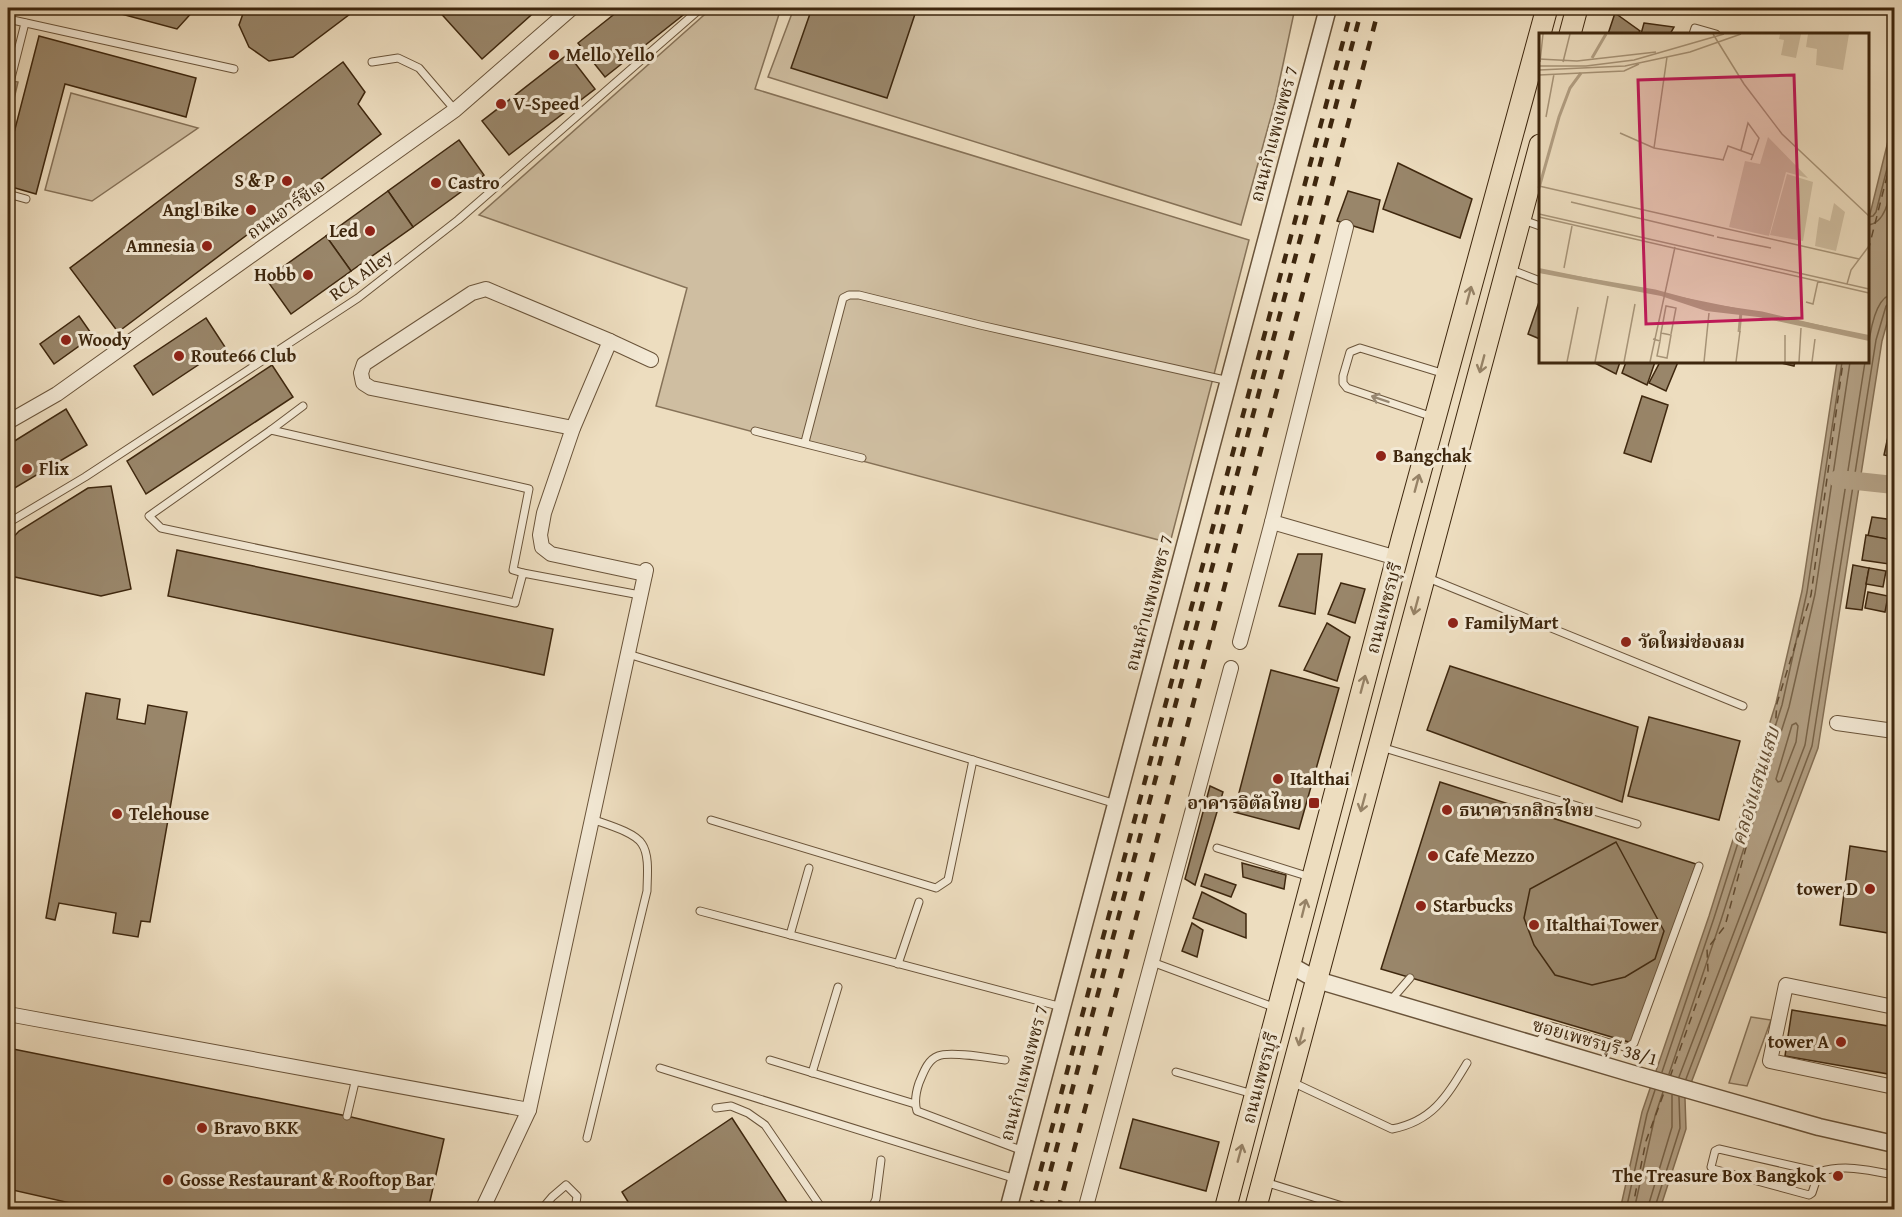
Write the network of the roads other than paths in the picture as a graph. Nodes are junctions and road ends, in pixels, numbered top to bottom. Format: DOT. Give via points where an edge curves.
graph roads {
  1 [pos="572,8"];
  2 [pos="700,8"];
  3 [pos="1328,8"];
  4 [pos="1548,8"];
  5 [pos="1577,8"];
  6 [pos="8,19"];
  7 [pos="25,23"];
  8 [pos="1541,33"];
  9 [pos="1574,33"];
  10 [pos="1693,33"];
  11 [pos="1712,33"];
  12 [pos="1539,41"];
  13 [pos="372,62"];
  14 [pos="234,69"];
  15 [pos="8,90"];
  16 [pos="455,110"];
  17 [pos="1539,160"];
  18 [pos="8,194"];
  19 [pos="26,198"];
  20 [pos="1531,223"];
  21 [pos="1346,227"];
  22 [pos="1508,269"];
  23 [pos="1539,281"];
  24 [pos="610,341"];
  25 [pos="651,360"];
  26 [pos="1447,374"];
  27 [pos="1229,381"];
  28 [pos="303,406"];
  29 [pos="1435,417"];
  30 [pos="8,422"];
  31 [pos="573,428"];
  32 [pos="272,430"];
  33 [pos="755,431"];
  34 [pos="805,442"];
  35 [pos="862,458"];
  36 [pos="1272,522"];
  37 [pos="8,523"];
  38 [pos="1400,549"];
  39 [pos="1431,549"];
  40 [pos="523,573"];
  41 [pos="1424,576"];
  42 [pos="640,595"];
  43 [pos="1240,642"];
  44 [pos="627,654"];
  45 [pos="1231,668"];
  46 [pos="1743,705"];
  47 [pos="1837,723"];
  48 [pos="1894,731"];
  49 [pos="1378,747"];
  50 [pos="973,760"];
  51 [pos="1116,804"];
  52 [pos="592,819"];
  53 [pos="711,820"];
  54 [pos="1637,824"];
  55 [pos="1217,848"];
  56 [pos="1699,866"];
  57 [pos="809,868"];
  58 [pos="1312,878"];
  59 [pos="919,902"];
  60 [pos="700,911"];
  61 [pos="790,935"];
  62 [pos="1152,962"];
  63 [pos="898,964"];
  64 [pos="1290,965"];
  65 [pos="1410,978"];
  66 [pos="1317,981"];
  67 [pos="838,987"];
  68 [pos="1390,1002"];
  69 [pos="1062,1007"];
  70 [pos="1894,1007"];
  71 [pos="1278,1009"];
  72 [pos="8,1014"];
  73 [pos="1535,1046"];
  74 [pos="770,1060"];
  75 [pos="1005,1060"];
  76 [pos="1467,1063"];
  77 [pos="660,1068"];
  78 [pos="1176,1072"];
  79 [pos="812,1073"];
  80 [pos="356,1078"];
  81 [pos="1289,1080"];
  82 [pos="1894,1087"];
  83 [pos="1255,1095"];
  84 [pos="915,1104"];
  85 [pos="716,1107"];
  86 [pos="529,1110"];
  87 [pos="347,1116"];
  88 [pos="588,1138"];
  89 [pos="1894,1144"];
  90 [pos="1023,1151"];
  91 [pos="881,1160"];
  92 [pos="1819,1173"];
  93 [pos="1894,1175"];
  94 [pos="1016,1179"];
  95 [pos="1263,1182"];
  96 [pos="482,1209"];
  97 [pos="541,1209"];
  98 [pos="575,1209"];
  99 [pos="823,1209"];
  100 [pos="871,1209"];
  101 [pos="1008,1209"];
  102 [pos="1084,1209"];
  103 [pos="1225,1209"];
  104 [pos="1256,1209"];
  105 [pos="1354,1209"];
  1 -- 16 [label="street, ถนนอาร์ซีเอ"];
  2 -- 37 [label="lane, RCA Alley" via="458,220 358,298"];
  3 -- 27 [label="street, ถนนกำแพงเพชร 7"];
  8 -- 4 [label="main road, ถนนเพชรบุรี, one-way"];
  5 -- 9 [label="main road"];
  6 -- 7 [label="lane"];
  7 -- 14 [label="lane"];
  7 -- 15 [label="lane"];
  10 -- 11 [label="lane" via="1695,28"];
  26 -- 12 [label="main road, ถนนเพชรบุรี, one-way"];
  13 -- 16 [label="lane" via="398,58 419,68"];
  16 -- 30 [label="street, ถนนอาร์ซีเอ" via="57,394"];
  17 -- 20 [label="main road, ถนนเพชรบุรี"];
  18 -- 19 [label="lane"];
  20 -- 22 [label="main road, ถนนเพชรบุรี"];
  21 -- 36 [label="street"];
  22 -- 23 [label="lane"];
  22 -- 39 [label="main road, ถนนเพชรบุรี, one-way"];
  24 -- 25 [label="street"];
  24 -- 31 [label="street"];
  24 -- 31 [label="street" via="486,289 472,293 364,364 361,373 363,383 371,388"];
  26 -- 29 [label="main road, ถนนเพชรบุรี"];
  29 -- 26 [label="lane, one-way" via="1347,388 1342,376 1350,352 1360,348"];
  27 -- 34 [label="lane" via="849,295 843,298"];
  27 -- 51 [label="street, ถนนกำแพงเพชร 7"];
  28 -- 32 [label="lane"];
  38 -- 29 [label="main road, ถนนเพชรบุรี, one-way"];
  31 -- 42 [label="street" via="544,513 542,547 550,554 645,572"];
  32 -- 40 [label="lane" via="529,489 513,570"];
  32 -- 40 [label="lane" via="149,516 161,528 515,603"];
  33 -- 34 [label="lane"];
  34 -- 35 [label="lane"];
  36 -- 38 [label="street"];
  36 -- 43 [label="street"];
  38 -- 39 [label="main road"];
  58 -- 38 [label="main road, ถนนเพชรบุรี, one-way"];
  39 -- 41 [label="main road, ถนนเพชรบุรี"];
  40 -- 42 [label="lane"];
  41 -- 46 [label="lane"];
  41 -- 49 [label="main road, ถนนเพชรบุรี, one-way"];
  42 -- 44 [label="street"];
  44 -- 50 [label="lane"];
  44 -- 52 [label="street"];
  45 -- 62 [label="street"];
  47 -- 48 [label="street"];
  49 -- 54 [label="lane"];
  49 -- 66 [label="main road, ถนนเพชรบุรี, one-way"];
  50 -- 51 [label="lane"];
  50 -- 53 [label="lane" via="948,880 936,888"];
  51 -- 69 [label="street, ถนนกำแพงเพชร 7"];
  52 -- 86 [label="street"];
  52 -- 88 [label="lane" via="634,836 643,845 647,891"];
  55 -- 58 [label="lane"];
  56 -- 73 [label="lane" via="1634,1043 1624,1047 1551,1026"];
  57 -- 61 [label="lane"];
  64 -- 58 [label="main road, ถนนเพชรบุรี, one-way"];
  59 -- 63 [label="lane"];
  60 -- 61 [label="lane"];
  61 -- 63 [label="lane"];
  62 -- 71 [label="lane"];
  62 -- 102 [label="street"];
  63 -- 69 [label="lane"];
  64 -- 66 [label="street, ซอยเพชรบุรี 38/1"];
  64 -- 71 [label="main road, ถนนเพชรบุรี"];
  65 -- 68 [label="lane"];
  66 -- 68 [label="street, ซอยเพชรบุรี 38/1"];
  66 -- 81 [label="main road, ถนนเพชรบุรี, one-way"];
  67 -- 79 [label="lane"];
  68 -- 73 [label="street, ซอยเพชรบุรี 38/1"];
  69 -- 90 [label="street, ถนนกำแพงเพชร 7"];
  70 -- 82 [label="street" via="1786,985 1770,1061"];
  71 -- 83 [label="main road, ถนนเพชรบุรี"];
  72 -- 80 [label="street"];
  73 -- 89 [label="street, ซอยเพชรบุรี 38/1"];
  74 -- 79 [label="lane"];
  75 -- 84 [label="lane" via="937,1056 928,1064"];
  76 -- 81 [label="lane" via="1433,1112 1409,1126 1392,1129"];
  77 -- 94 [label="lane"];
  78 -- 83 [label="lane"];
  79 -- 84 [label="lane"];
  80 -- 86 [label="street"];
  80 -- 87 [label="lane"];
  81 -- 95 [label="main road, ถนนเพชรบุรี"];
  103 -- 83 [label="main road, ถนนเพชรบุรี, one-way"];
  84 -- 90 [label="lane" via="917,1111"];
  85 -- 99 [label="lane" via="731,1106 765,1125"];
  86 -- 96 [label="street"];
  90 -- 94 [label="street, ถนนกำแพงเพชร 7"];
  91 -- 100 [label="lane"];
  92 -- 92 [label="lane" via="1719,1149 1711,1167 1809,1195"];
  92 -- 93 [label="lane" via="1836,1167"];
  94 -- 101 [label="street, ถนนกำแพงเพชร 7"];
  95 -- 104 [label="main road, ถนนเพชรบุรี"];
  95 -- 105 [label="lane"];
  97 -- 98 [label="lane" via="566,1185 577,1196"];
}
